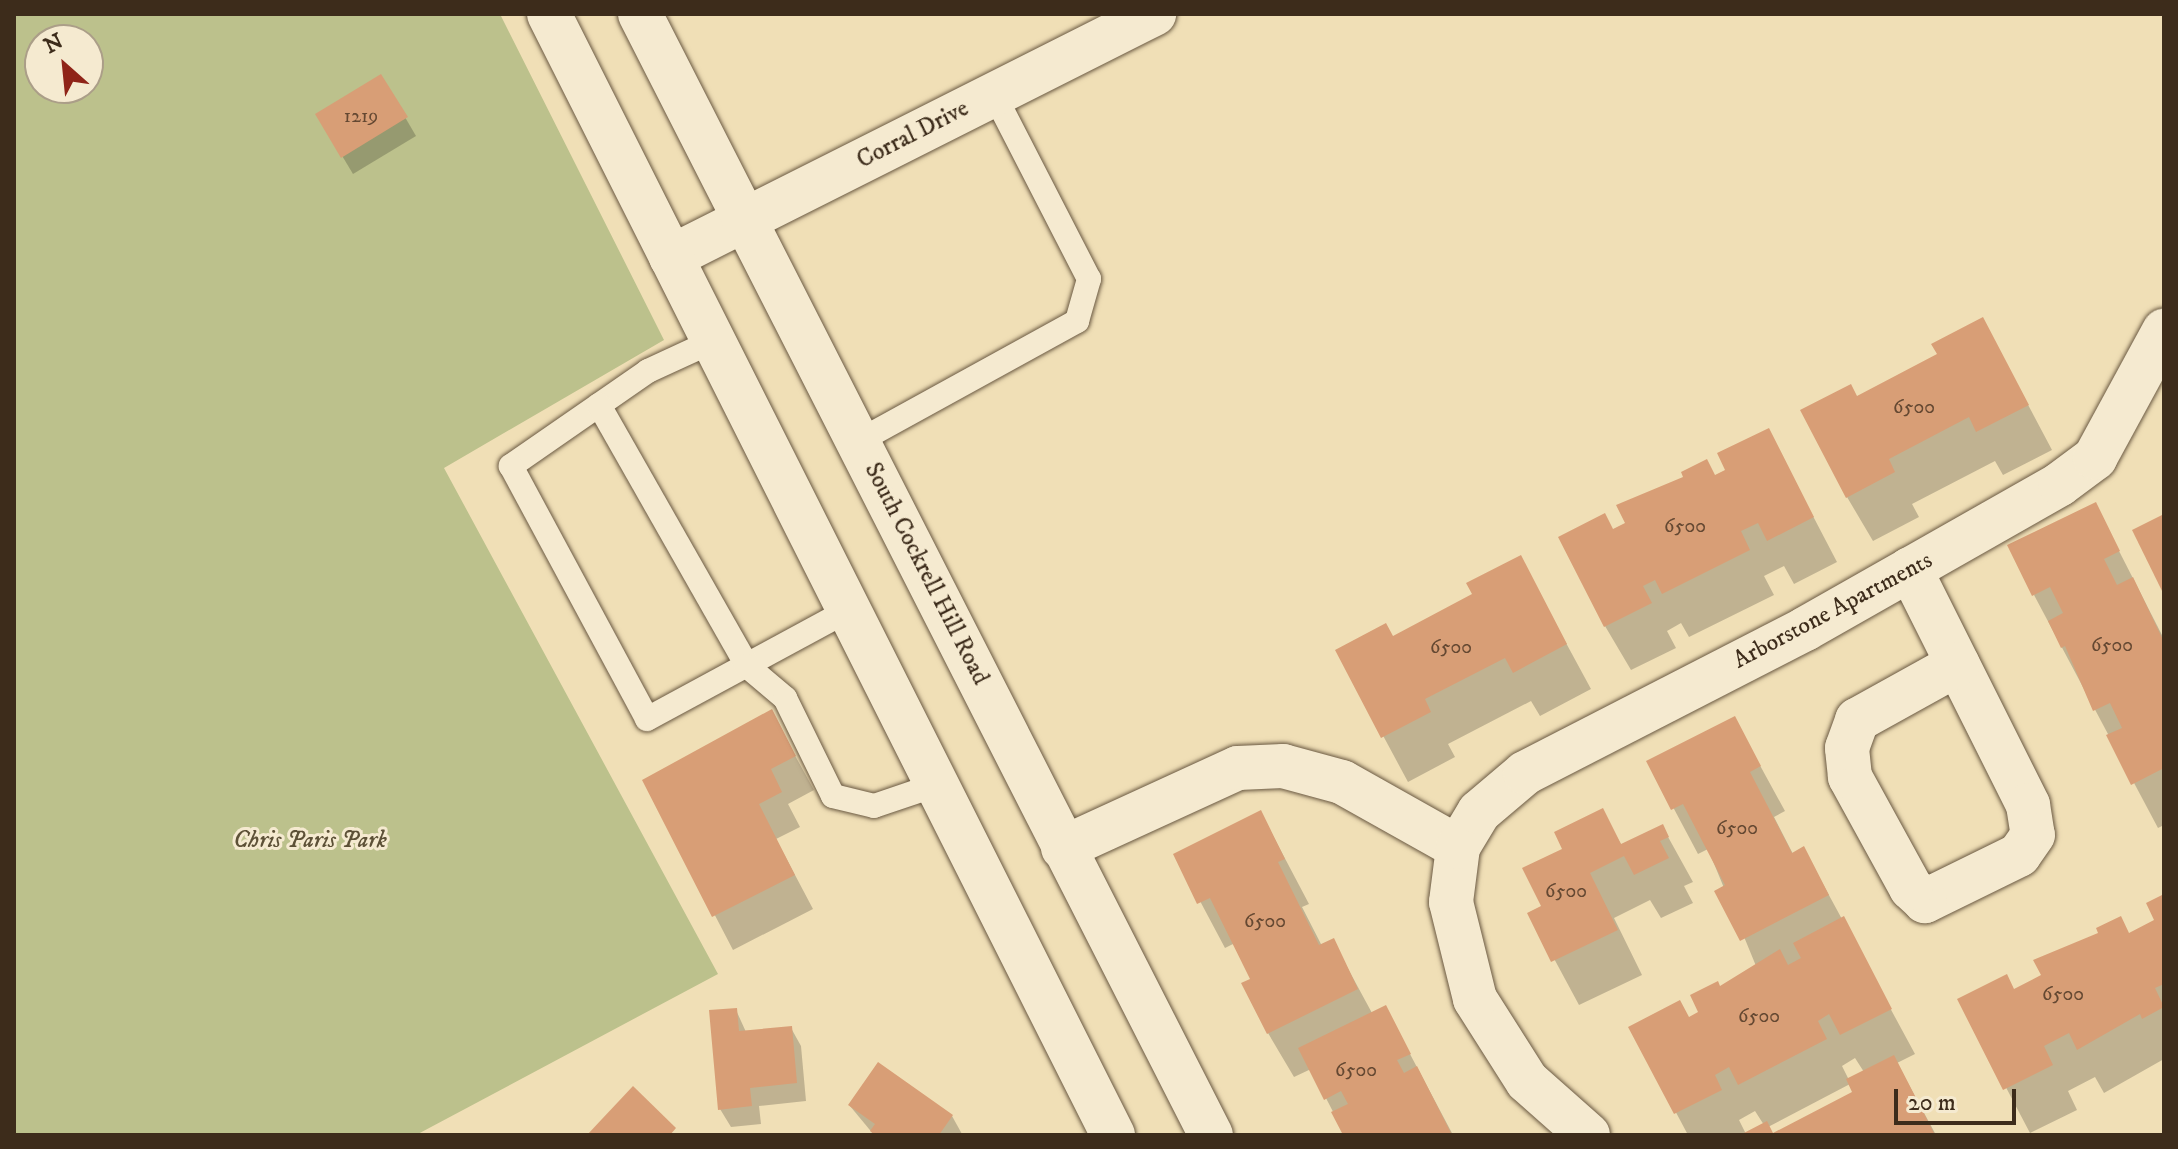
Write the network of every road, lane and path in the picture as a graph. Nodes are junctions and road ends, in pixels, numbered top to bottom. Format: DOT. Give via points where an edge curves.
graph roads {
  1 [pos="549,14"];
  2 [pos="640,14"];
  3 [pos="1154,14"];
  4 [pos="994,94"];
  5 [pos="747,219"];
  6 [pos="671,257"];
  7 [pos="2164,331"];
  8 [pos="713,341"];
  9 [pos="599,405"];
  10 [pos="859,441"];
  11 [pos="1910,569"];
  12 [pos="849,610"];
  13 [pos="1958,664"];
  14 [pos="747,666"];
  15 [pos="936,785"];
  16 [pos="1458,847"];
  17 [pos="1063,848"];
  18 [pos="1113,1135"];
  19 [pos="1211,1135"];
  20 [pos="1588,1135"];
  1 -- 6 [label="street"];
  2 -- 5 [label="street, South Cockrell Hill Road"];
  3 -- 4 [label="street, Corral Drive"];
  4 -- 5 [label="street, Corral Drive"];
  4 -- 10 [label="lane" via="1089,279 1077,321"];
  5 -- 6 [label="street, Corral Drive"];
  5 -- 10 [label="street, South Cockrell Hill Road"];
  6 -- 8 [label="street"];
  7 -- 11 [label="street, Arborstone Apartments" via="2122,399 2095,458 2060,484"];
  8 -- 9 [label="lane" via="648,371"];
  8 -- 12 [label="street"];
  9 -- 14 [label="lane"];
  9 -- 14 [label="lane" via="511,466 647,719"];
  10 -- 17 [label="street, South Cockrell Hill Road"];
  11 -- 13 [label="street"];
  11 -- 16 [label="street, Arborstone Apartments" via="1525,773 1479,812"];
  12 -- 14 [label="lane"];
  12 -- 15 [label="street"];
  13 -- 13 [label="street" via="2028,805 2033,835 2019,855 1925,901 1911,888 1850,777 1847,748 1857,720"];
  14 -- 15 [label="lane" via="785,698 833,796 874,806"];
  15 -- 18 [label="street"];
  16 -- 17 [label="street" via="1342,782 1283,766 1238,768"];
  16 -- 20 [label="street, Arborstone Apartments" via="1451,902 1475,999 1527,1081"];
  17 -- 19 [label="street, South Cockrell Hill Road"];
}
